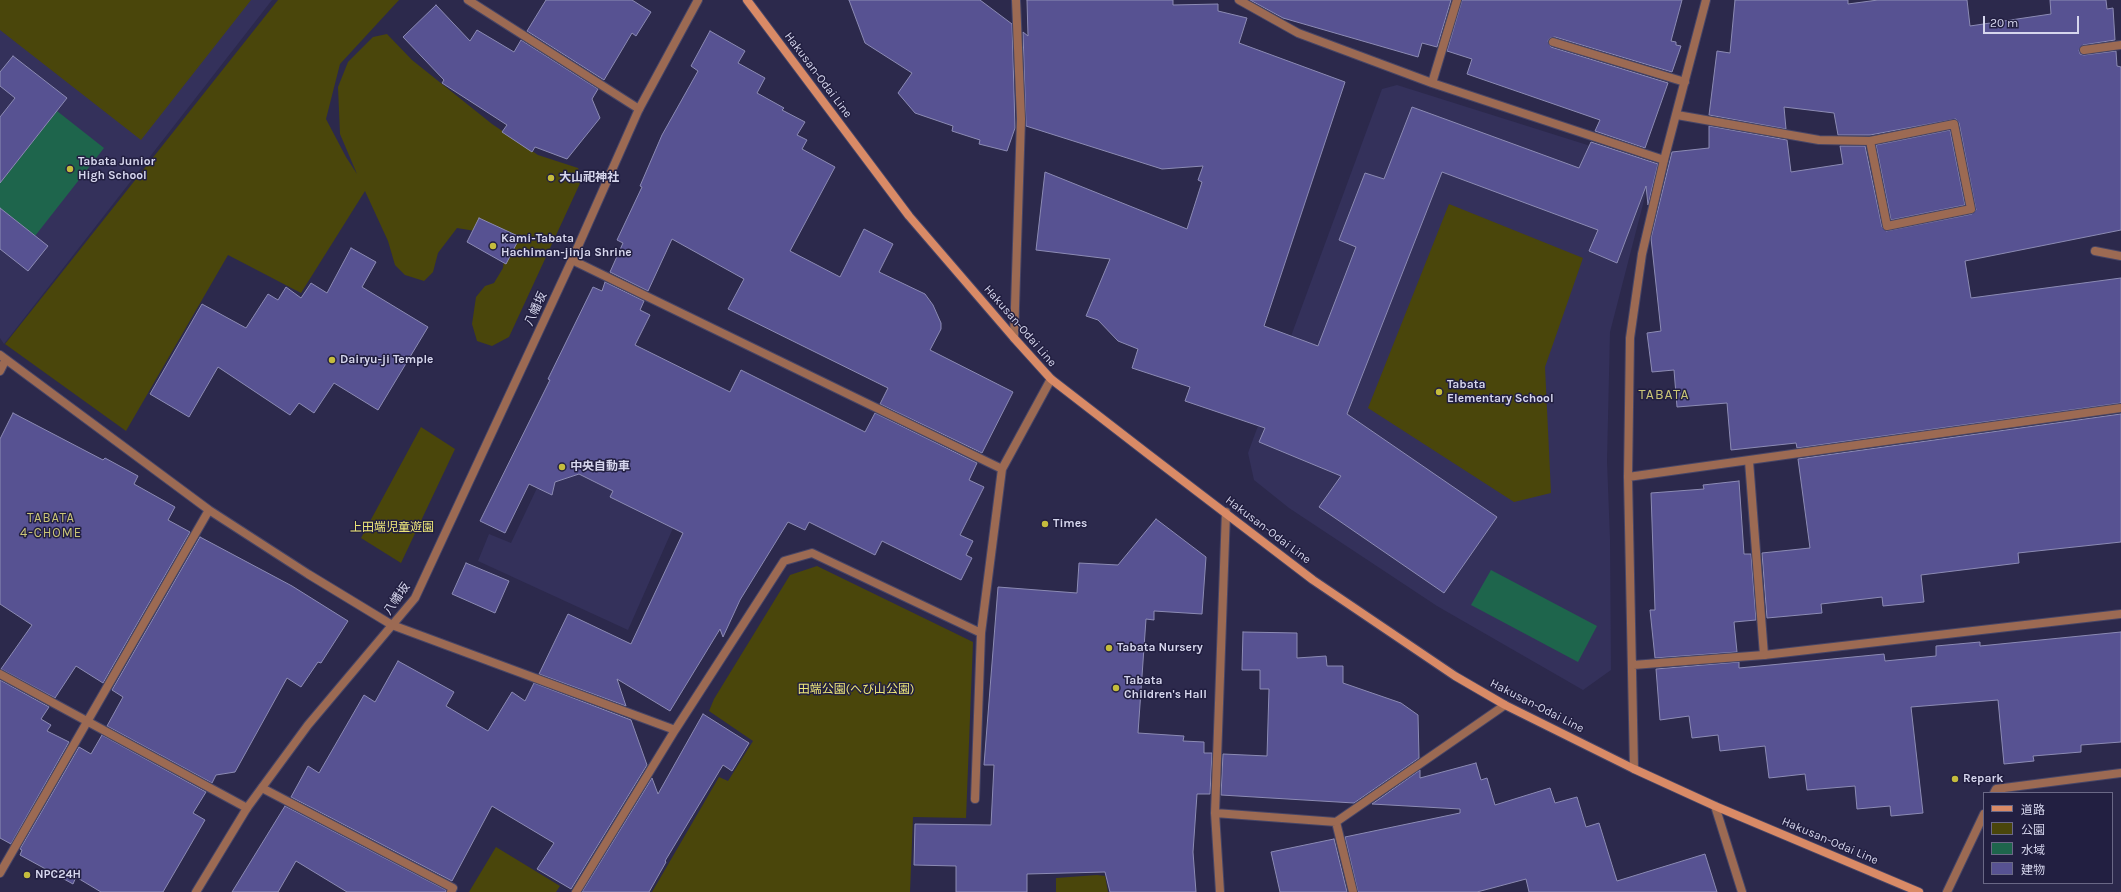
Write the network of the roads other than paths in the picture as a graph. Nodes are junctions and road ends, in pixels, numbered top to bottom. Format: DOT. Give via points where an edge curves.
graph roads {
  1 [pos="468,0"];
  2 [pos="698,0"];
  3 [pos="747,0"];
  4 [pos="1016,0"];
  5 [pos="1239,0"];
  6 [pos="1457,0"];
  7 [pos="1706,0"];
  8 [pos="1553,42"];
  9 [pos="2121,45"];
  10 [pos="2084,50"];
  11 [pos="1685,82"];
  12 [pos="1432,83"];
  13 [pos="639,109"];
  14 [pos="1677,114"];
  15 [pos="1870,141"];
  16 [pos="1664,160"];
  17 [pos="2094,251"];
  18 [pos="2121,256"];
  19 [pos="572,260"];
  20 [pos="1014,338"];
  21 [pos="3,358"];
  22 [pos="0,371"];
  23 [pos="1051,380"];
  24 [pos="2121,408"];
  25 [pos="1749,461"];
  26 [pos="1002,469"];
  27 [pos="1628,477"];
  28 [pos="209,510"];
  29 [pos="1226,512"];
  30 [pos="2121,614"];
  31 [pos="392,626"];
  32 [pos="981,633"];
  33 [pos="1764,655"];
  34 [pos="1633,665"];
  35 [pos="0,674"];
  36 [pos="1505,705"];
  37 [pos="86,722"];
  38 [pos="674,730"];
  39 [pos="1634,769"];
  40 [pos="2121,773"];
  41 [pos="262,788"];
  42 [pos="1994,792"];
  43 [pos="975,799"];
  44 [pos="1715,806"];
  45 [pos="247,808"];
  46 [pos="1216,813"];
  47 [pos="1983,816"];
  48 [pos="1336,822"];
  49 [pos="0,873"];
  50 [pos="196,892"];
  51 [pos="451,892"];
  52 [pos="576,892"];
  53 [pos="1220,892"];
  54 [pos="1353,892"];
  55 [pos="1742,892"];
  56 [pos="1920,892"];
  57 [pos="1947,892"];
  1 -- 13 [label="street"];
  2 -- 13 [label="street, 八幡坂"];
  3 -- 20 [label="main road, Hakusan-Odai Line" via="909,216"];
  4 -- 20 [label="street" via="1021,119"];
  5 -- 12 [label="street" via="1298,33"];
  6 -- 12 [label="street"];
  7 -- 11 [label="street"];
  8 -- 11 [label="street"];
  9 -- 10 [label="street"];
  11 -- 14 [label="street"];
  12 -- 16 [label="street"];
  13 -- 19 [label="street, 八幡坂"];
  14 -- 15 [label="street" via="1819,140"];
  14 -- 16 [label="street"];
  15 -- 15 [label="street" via="1954,124 1971,210 1887,226"];
  16 -- 27 [label="street" via="1642,254 1630,338"];
  17 -- 18 [label="street"];
  19 -- 26 [label="street"];
  19 -- 31 [label="street, 八幡坂" via="415,598"];
  20 -- 23 [label="main road, Hakusan-Odai Line"];
  21 -- 22 [label="street"];
  21 -- 28 [label="street"];
  23 -- 26 [label="street"];
  23 -- 29 [label="main road, Hakusan-Odai Line"];
  24 -- 25 [label="street"];
  25 -- 27 [label="street"];
  25 -- 33 [label="street"];
  26 -- 32 [label="street"];
  27 -- 34 [label="street"];
  28 -- 31 [label="street"];
  28 -- 37 [label="street"];
  29 -- 36 [label="main road, Hakusan-Odai Line" via="1313,580 1455,676"];
  29 -- 46 [label="street"];
  30 -- 33 [label="street"];
  31 -- 38 [label="street"];
  31 -- 41 [label="street, 八幡坂" via="308,724"];
  32 -- 38 [label="street" via="812,553 784,561"];
  32 -- 43 [label="street"];
  33 -- 34 [label="street"];
  34 -- 39 [label="street"];
  35 -- 37 [label="street"];
  36 -- 39 [label="main road, Hakusan-Odai Line"];
  36 -- 48 [label="street"];
  37 -- 45 [label="street"];
  37 -- 49 [label="street"];
  38 -- 52 [label="street"];
  39 -- 44 [label="main road, Hakusan-Odai Line"];
  40 -- 42 [label="street" via="1996,789"];
  41 -- 45 [label="street, 八幡坂"];
  41 -- 51 [label="street" via="453,888"];
  44 -- 55 [label="street"];
  44 -- 56 [label="main road, Hakusan-Odai Line"];
  45 -- 50 [label="street, 八幡坂"];
  46 -- 48 [label="street"];
  46 -- 53 [label="street"];
  47 -- 57 [label="street"];
  48 -- 54 [label="street"];
}
